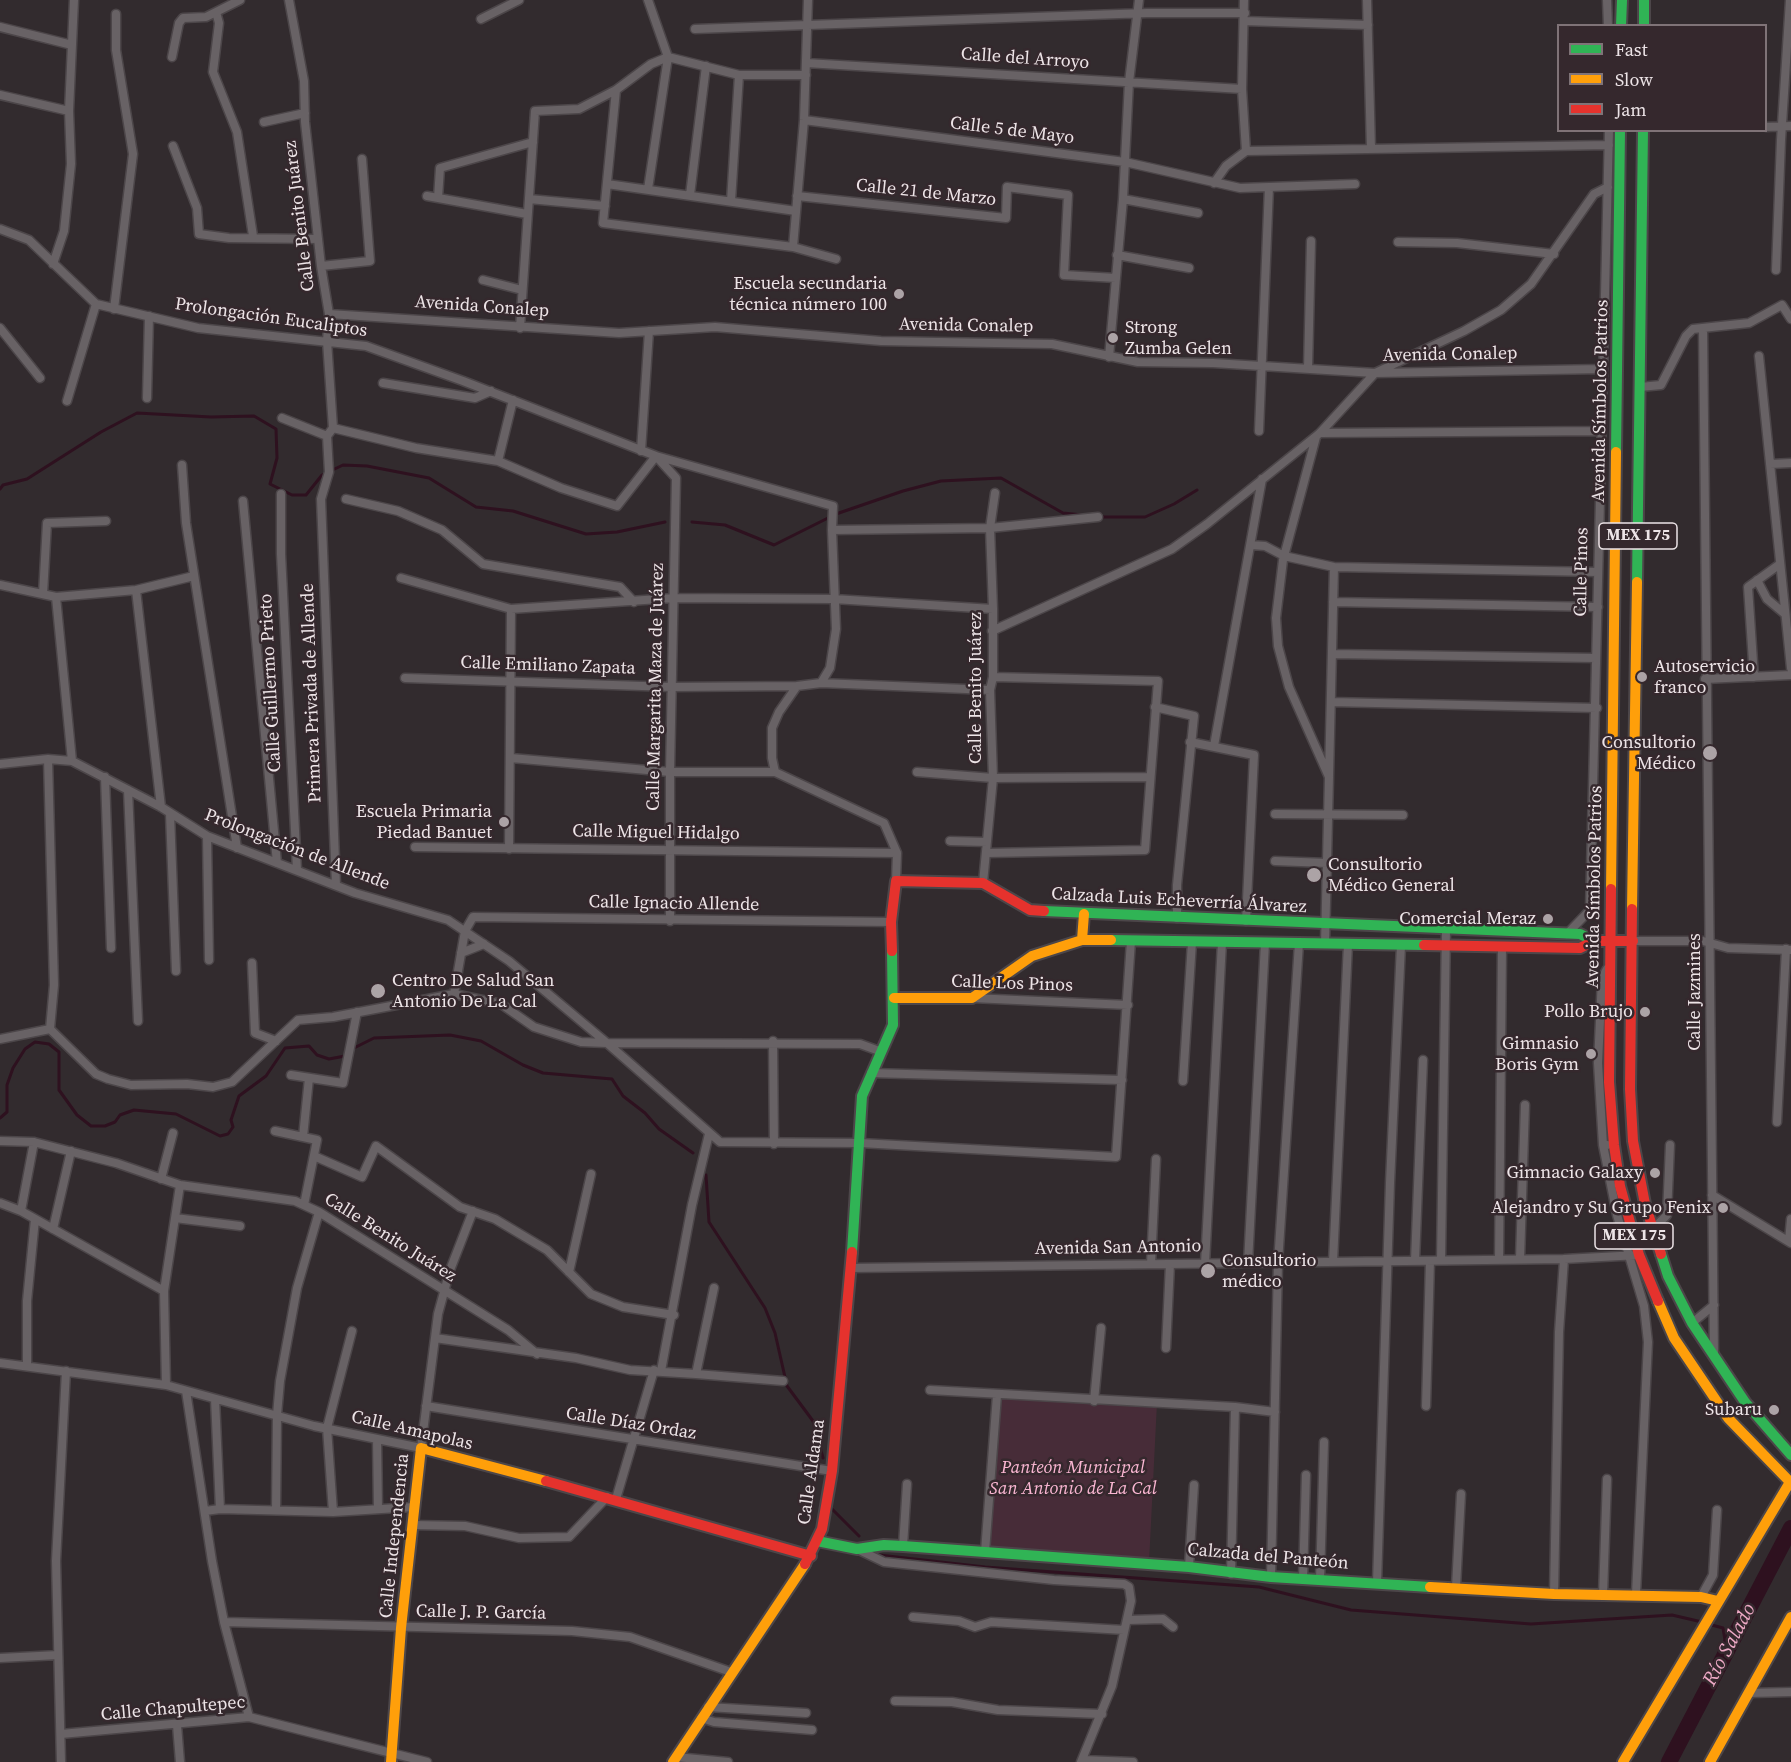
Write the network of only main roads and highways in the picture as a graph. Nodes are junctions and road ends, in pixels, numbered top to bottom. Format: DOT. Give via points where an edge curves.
graph roads {
  1 [pos="1622,0"];
  2 [pos="1644,0"];
  3 [pos="1621,24"];
  4 [pos="1644,24"];
  5 [pos="1620,132"];
  6 [pos="1644,132"];
  7 [pos="896,881"];
  8 [pos="1084,914"];
  9 [pos="1082,940"];
  10 [pos="1594,941"];
  11 [pos="1611,941"];
  12 [pos="1632,941"];
  13 [pos="894,998"];
  14 [pos="972,998"];
  15 [pos="421,1448"];
  16 [pos="1791,1455"];
  17 [pos="1791,1482"];
  18 [pos="817,1541"];
  19 [pos="811,1556"];
  20 [pos="1718,1601"];
  21 [pos="1791,1617"];
  22 [pos="392,1757"];
  23 [pos="675,1760"];
  24 [pos="1623,1762"];
  25 [pos="1710,1762"];
  1 -- 3 [label="main road"];
  2 -- 4 [label="main road"];
  5 -- 11 [label="main road, Avenida Símbolos Patrios / MEX 175"];
  6 -- 12 [label="main road, MEX 175"];
  7 -- 8 [label="main road, Calzada Luis Echeverría Álvarez" via="983,883 1030,910"];
  7 -- 13 [label="main road, Calle Aldama" via="891,922"];
  8 -- 9 [label="main road"];
  8 -- 10 [label="main road, Calzada Luis Echeverría Álvarez" via="1580,934"];
  9 -- 10 [label="main road, Calzada Luis Echeverría Álvarez" via="1580,948"];
  9 -- 14 [label="main road, Calzada Luis Echeverría Álvarez" via="1032,956"];
  10 -- 11 [label="main road, Calzada Luis Echeverría Álvarez"];
  11 -- 12 [label="main road, Calzada Luis Echeverría Álvarez"];
  11 -- 17 [label="main road, Avenida Símbolos Patrios / MEX 175" via="1609,1145 1633,1255 1690,1367 1728,1418"];
  12 -- 16 [label="main road, MEX 175" via="1633,1141 1653,1229 1668,1276 1714,1360"];
  13 -- 14 [label="main road, Calle Los Pinos"];
  13 -- 18 [label="main road, Calle Aldama" via="893,1025 862,1096 832,1471"];
  15 -- 19 [label="main road, Calle Amapolas"];
  15 -- 22 [label="main road, Calle Independencia" via="401,1628"];
  17 -- 20 [label="main road"];
  18 -- 19 [label="main road, Calle Aldama"];
  18 -- 20 [label="main road, Calzada del Panteón" via="857,1549 903,1546 1189,1567 1271,1577 1554,1594 1701,1597"];
  19 -- 23 [label="main road, Calle Aldama"];
  20 -- 24 [label="main road"];
  21 -- 25 [label="main road"];
}
